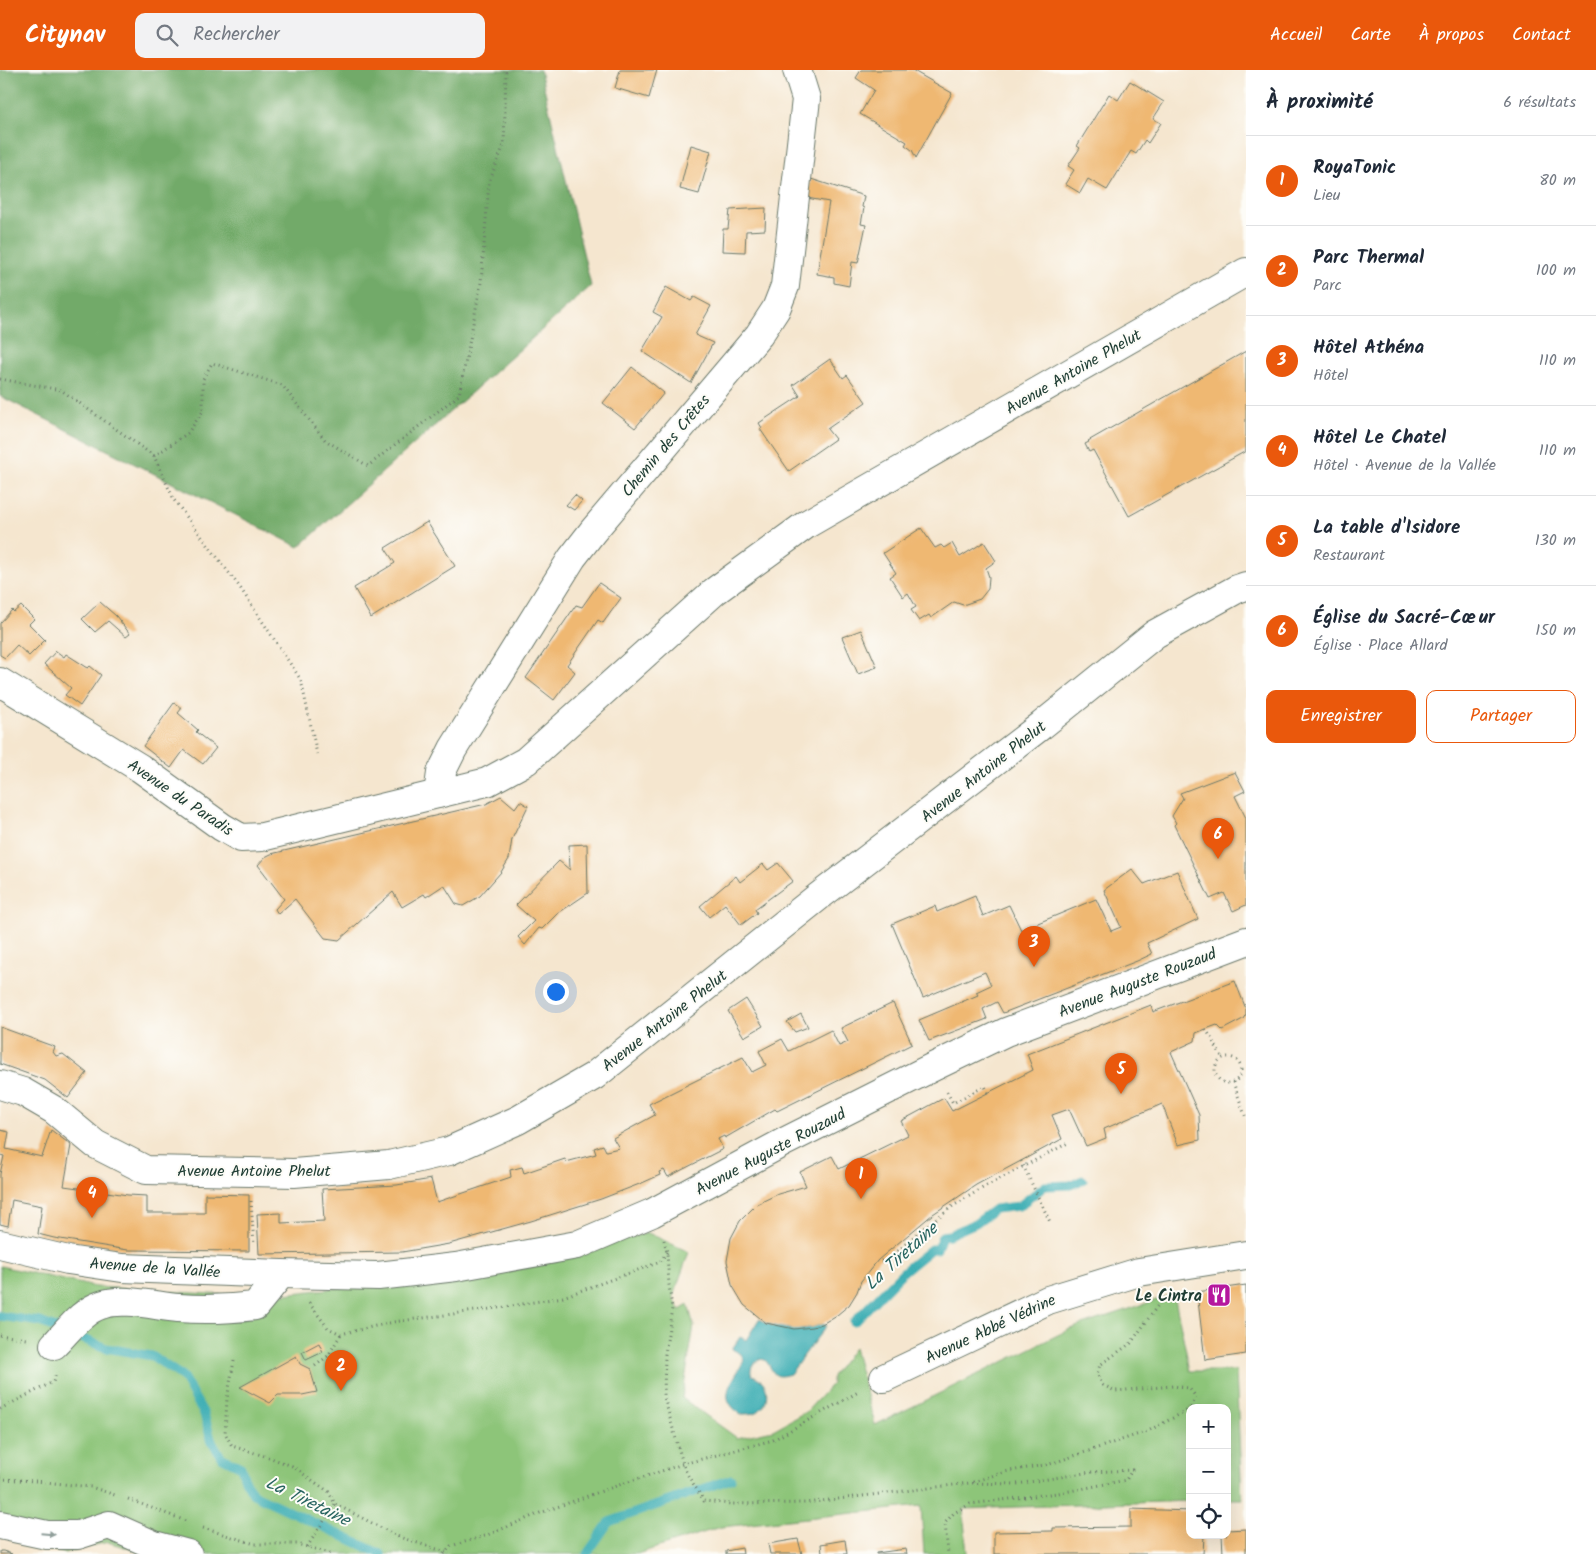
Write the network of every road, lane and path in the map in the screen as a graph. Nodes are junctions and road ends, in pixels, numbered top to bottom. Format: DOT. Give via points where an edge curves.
graph roads {
  1 [pos="506,70"];
  2 [pos="797,70"];
  3 [pos="1246,272"];
  4 [pos="0,379"];
  5 [pos="154,456"];
  6 [pos="1246,586"];
  7 [pos="0,682"];
  8 [pos="317,754"];
  9 [pos="438,794"];
  10 [pos="1243,944"];
  11 [pos="1206,1029"];
  12 [pos="1222,1057"];
  13 [pos="1233,1082"];
  14 [pos="0,1085"];
  15 [pos="953,1103"];
  16 [pos="949,1106"];
  17 [pos="1246,1118"];
  18 [pos="1070,1142"];
  19 [pos="1021,1161"];
  20 [pos="1024,1166"];
  21 [pos="251,1195"];
  22 [pos="652,1213"];
  23 [pos="1051,1224"];
  24 [pos="0,1244"];
  25 [pos="667,1252"];
  26 [pos="1246,1255"];
  27 [pos="881,1261"];
  28 [pos="1163,1268"];
  29 [pos="255,1273"];
  30 [pos="281,1274"];
  31 [pos="341,1334"];
  32 [pos="54,1344"];
  33 [pos="234,1362"];
  34 [pos="314,1366"];
  35 [pos="884,1378"];
  36 [pos="1192,1404"];
  37 [pos="0,1409"];
  38 [pos="1186,1410"];
  39 [pos="683,1464"];
  40 [pos="0,1479"];
  41 [pos="970,1483"];
  42 [pos="335,1504"];
  43 [pos="193,1524"];
  44 [pos="0,1525"];
  45 [pos="202,1527"];
  46 [pos="307,1547"];
  47 [pos="445,1553"];
  48 [pos="188,1554"];
  49 [pos="333,1554"];
  50 [pos="948,1554"];
  1 -- 5 [label="path" via="504,145 490,182 481,283 459,395 368,466 325,440 282,385 212,362 203,379 203,411 188,433"];
  2 -- 9 [label="street, Chemin des Crêtes" via="806,99 786,286 776,309 759,335 572,558 453,749 442,773"];
  3 -- 9 [label="street, Avenue Antoine Phelut" via="807,524 715,591 526,761 487,782"];
  4 -- 5 [label="path" via="61,390"];
  5 -- 8 [label="path" via="174,500 240,586 301,680"];
  6 -- 14 [label="street, Avenue Antoine Phelut" via="1155,634 594,1076 518,1120 449,1151 389,1165 294,1173 146,1170 95,1144 54,1110 23,1092"];
  7 -- 9 [label="street, Avenue du Paradis" via="140,768 241,838 262,837"];
  10 -- 22 [label="street, Avenue Auguste Rouzaud" via="1006,1032 786,1141"];
  11 -- 12 [label="path"];
  12 -- 13 [label="path" via="1215,1065 1214,1073 1225,1083"];
  12 -- 13 [label="path" via="1235,1058 1241,1066 1241,1074"];
  13 -- 17 [label="path"];
  15 -- 16 [label="path"];
  18 -- 20 [label="path"];
  19 -- 20 [label="path"];
  20 -- 23 [label="path"];
  20 -- 27 [label="path" via="953,1206 889,1259"];
  21 -- 29 [label="path"];
  22 -- 25 [label="path"];
  22 -- 30 [label="street, Avenue Auguste Rouzaud" via="577,1245 456,1266 378,1276"];
  24 -- 29 [label="street, Avenue de la Vallée" via="68,1260 122,1268"];
  25 -- 31 [label="path" via="660,1262 563,1297 393,1322"];
  25 -- 39 [label="path" via="672,1308 665,1354 664,1397"];
  26 -- 28 [label="street, Avenue Abbé Védrine"];
  28 -- 35 [label="street, Avenue Abbé Védrine" via="1139,1272 1048,1300"];
  28 -- 36 [label="path" via="1163,1297 1131,1343 1100,1365 1097,1374 1103,1385 1115,1391 1173,1386 1189,1388 1196,1397"];
  29 -- 30 [label="street, Avenue de la Vallée"];
  30 -- 31 [label="path" via="314,1308 328,1328"];
  30 -- 32 [label="street" via="255,1306 230,1309 118,1302 101,1305 88,1311"];
  31 -- 34 [label="path" via="328,1356"];
  32 -- 37 [label="path" via="61,1352 53,1382"];
  33 -- 42 [label="path" via="225,1433 232,1446 292,1466 329,1492"];
  35 -- 39 [label="path" via="773,1440"];
  38 -- 41 [label="path" via="1148,1431 1050,1464 1004,1472"];
  39 -- 41 [label="path" via="704,1501 731,1504 804,1503"];
  39 -- 47 [label="path" via="451,1546"];
  40 -- 43 [label="path" via="90,1487"];
  41 -- 50 [label="path" via="1017,1484 1091,1472 1132,1470 1126,1480 1065,1492 970,1504 954,1513 946,1523"];
  42 -- 46 [label="path"];
  42 -- 47 [label="path" via="399,1537"];
  44 -- 48 [label="street, one-way" via="47,1535 78,1535 109,1525 154,1545"];
  45 -- 46 [label="path" via="255,1544"];
  46 -- 49 [label="path"];
}
